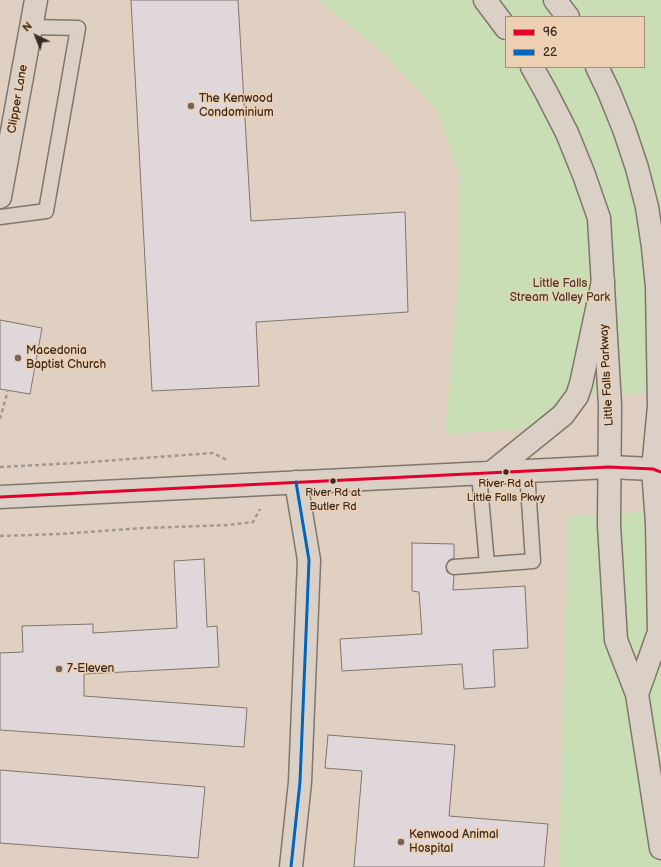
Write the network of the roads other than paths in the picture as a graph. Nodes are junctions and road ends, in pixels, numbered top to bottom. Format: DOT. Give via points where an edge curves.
graph roads {
  1 [pos="36,0"];
  2 [pos="485,0"];
  3 [pos="555,0"];
  4 [pos="567,16"];
  5 [pos="31,27"];
  6 [pos="505,27"];
  7 [pos="533,68"];
  8 [pos="597,68"];
  9 [pos="0,197"];
  10 [pos="0,217"];
  11 [pos="603,281"];
  12 [pos="660,359"];
  13 [pos="609,467"];
  14 [pos="658,469"];
  15 [pos="527,471"];
  16 [pos="485,473"];
  17 [pos="296,482"];
  18 [pos="0,497"];
  19 [pos="487,564"];
  20 [pos="454,567"];
  21 [pos="637,694"];
  22 [pos="661,848"];
  23 [pos="292,867"];
  1 -- 5 [label="main road, Clipper Lane"];
  2 -- 6 [label="main road"];
  3 -- 4 [label="main road"];
  5 -- 9 [label="main road, Clipper Lane"];
  5 -- 10 [label="lane" via="78,28 46,211"];
  7 -- 11 [label="main road, Little Falls Parkway" via="567,133 599,218"];
  8 -- 12 [label="main road, Little Falls Parkway" via="624,129 646,207 657,287"];
  11 -- 13 [label="main road, Little Falls Parkway" via="610,405"];
  11 -- 16 [label="main road" via="577,396 563,415"];
  12 -- 14 [label="main road, Little Falls Parkway"];
  13 -- 14 [label="main road"];
  13 -- 15 [label="main road"];
  13 -- 21 [label="main road, Little Falls Parkway" via="608,525 616,640"];
  14 -- 21 [label="main road, Little Falls Parkway" via="659,632"];
  15 -- 16 [label="main road"];
  15 -- 19 [label="lane" via="533,561"];
  16 -- 17 [label="main road"];
  16 -- 19 [label="lane"];
  17 -- 18 [label="main road"];
  17 -- 23 [label="main road" via="309,560 300,782"];
  19 -- 20 [label="lane"];
  21 -- 22 [label="main road, Little Falls Parkway"];
}
